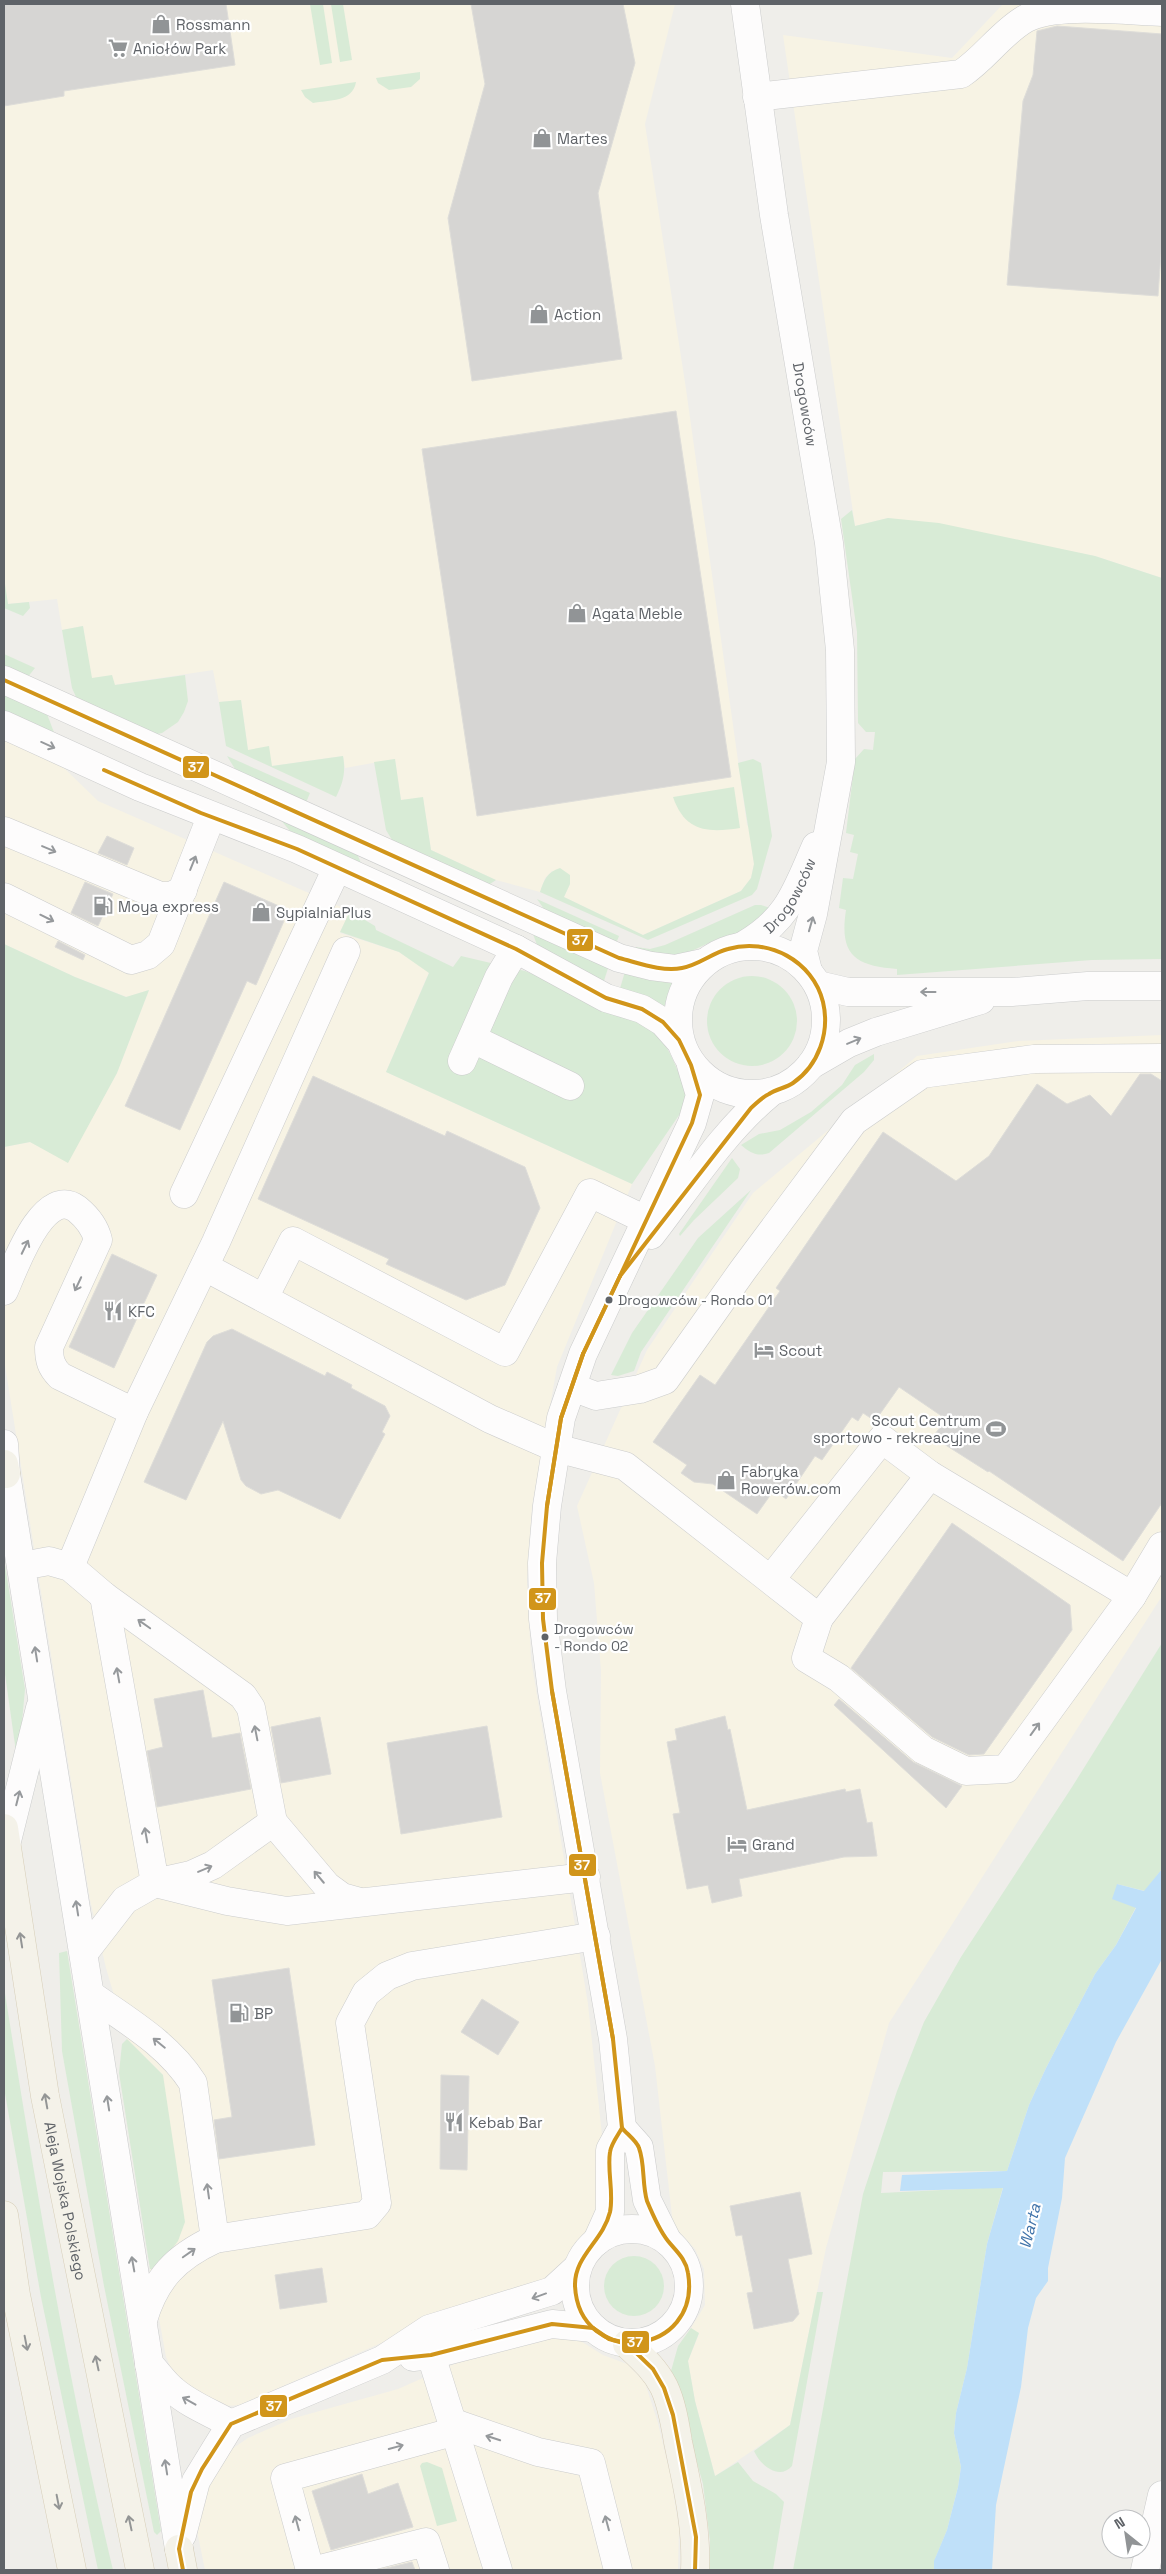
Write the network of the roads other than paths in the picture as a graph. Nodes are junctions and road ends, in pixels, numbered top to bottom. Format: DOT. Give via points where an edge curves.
graph roads {
  1 [pos="745,4"];
  2 [pos="1162,12"];
  3 [pos="757,97"];
  4 [pos="4,680"];
  5 [pos="5,728"];
  6 [pos="834,806"];
  7 [pos="211,817"];
  8 [pos="4,830"];
  9 [pos="337,868"];
  10 [pos="182,890"];
  11 [pos="4,897"];
  12 [pos="744,945"];
  13 [pos="516,948"];
  14 [pos="346,951"];
  15 [pos="703,963"];
  16 [pos="813,978"];
  17 [pos="1162,986"];
  18 [pos="1012,992"];
  19 [pos="679,1040"];
  20 [pos="1162,1058"];
  21 [pos="691,1065"];
  22 [pos="812,1065"];
  23 [pos="570,1086"];
  24 [pos="770,1092"];
  25 [pos="184,1194"];
  26 [pos="646,1220"];
  27 [pos="205,1267"];
  28 [pos="619,1278"];
  29 [pos="4,1291"];
  30 [pos="264,1298"];
  31 [pos="572,1387"];
  32 [pos="134,1412"];
  33 [pos="4,1444"];
  34 [pos="556,1448"];
  35 [pos="5,1469"];
  36 [pos="930,1475"];
  37 [pos="1162,1546"];
  38 [pos="22,1566"];
  39 [pos="70,1567"];
  40 [pos="771,1579"];
  41 [pos="104,1596"];
  42 [pos="1132,1596"];
  43 [pos="819,1618"];
  44 [pos="43,1696"];
  45 [pos="273,1822"];
  46 [pos="5,1837"];
  47 [pos="586,1877"];
  48 [pos="155,1883"];
  49 [pos="360,1902"];
  50 [pos="596,1936"];
  51 [pos="84,1953"];
  52 [pos="91,1995"];
  53 [pos="622,2128"];
  54 [pos="4,2215"];
  55 [pos="215,2239"];
  56 [pos="667,2240"];
  57 [pos="597,2241"];
  58 [pos="577,2268"];
  59 [pos="143,2320"];
  60 [pos="593,2328"];
  61 [pos="627,2344"];
  62 [pos="431,2355"];
  63 [pos="382,2360"];
  64 [pos="149,2364"];
  65 [pos="231,2424"];
  66 [pos="455,2427"];
  67 [pos="1162,2495"];
  68 [pos="181,2560"];
  69 [pos="72,2570"];
  70 [pos="140,2570"];
  71 [pos="310,2570"];
  72 [pos="316,2570"];
  73 [pos="435,2570"];
  74 [pos="498,2570"];
  75 [pos="618,2570"];
  76 [pos="695,2570"];
  77 [pos="1145,2570"];
  1 -- 3 [label="street, Drogowców"];
  2 -- 3 [label="street" via="1054,10 1026,18 1010,29 977,64 961,74"];
  3 -- 6 [label="street, Drogowców" via="829,543 842,704 841,762"];
  4 -- 15 [label="street" via="619,958 675,969"];
  5 -- 7 [label="street, one-way"];
  6 -- 12 [label="street, Drogowców" via="789,906 764,933"];
  16 -- 6 [label="street, Drogowców, one-way" via="803,951 814,914"];
  7 -- 9 [label="street"];
  10 -- 7 [label="street, one-way"];
  8 -- 10 [label="street, one-way" via="160,896 171,896"];
  9 -- 13 [label="street"];
  9 -- 25 [label="street"];
  11 -- 10 [label="street, one-way" via="131,960 148,955 161,944"];
  12 -- 15 [label="street" via="715,954"];
  12 -- 16 [label="street" via="768,946 790,956"];
  13 -- 19 [label="street" via="606,998 642,1009 664,1022"];
  13 -- 23 [label="street" via="499,977 467,1050"];
  14 -- 27 [label="street"];
  15 -- 19 [label="street" via="685,985 677,1012"];
  18 -- 16 [label="street, one-way" via="848,992"];
  16 -- 22 [label="street" via="826,1012 824,1040"];
  17 -- 18 [label="street" via="1088,986"];
  22 -- 18 [label="street, one-way" via="849,1043 886,1029"];
  19 -- 21 [label="street"];
  20 -- 31 [label="street" via="1034,1059 922,1074 854,1121 665,1380 640,1389 596,1396"];
  21 -- 24 [label="street" via="713,1084 740,1094"];
  21 -- 26 [label="street" via="700,1094 692,1123"];
  22 -- 24 [label="street" via="793,1082"];
  24 -- 28 [label="street" via="751,1108 723,1142"];
  26 -- 28 [label="street"];
  26 -- 30 [label="street" via="590,1193 504,1352 293,1241"];
  27 -- 30 [label="street"];
  27 -- 32 [label="street"];
  28 -- 31 [label="street" via="583,1354"];
  29 -- 32 [label="street, one-way" via="39,1219 50,1208 61,1204 75,1208 90,1220 98,1240 49,1347 49,1358 60,1376"];
  30 -- 34 [label="street" via="490,1419"];
  31 -- 34 [label="street" via="561,1418"];
  32 -- 39 [label="street"];
  33 -- 35 [label="street"];
  34 -- 40 [label="street" via="625,1466"];
  34 -- 47 [label="street" via="542,1563 543,1619 552,1692"];
  35 -- 38 [label="street"];
  36 -- 40 [label="street" via="882,1440"];
  36 -- 42 [label="street"];
  36 -- 43 [label="street"];
  37 -- 42 [label="street"];
  38 -- 39 [label="street" via="49,1561"];
  44 -- 38 [label="street, one-way"];
  39 -- 41 [label="street"];
  40 -- 43 [label="street"];
  45 -- 41 [label="street, one-way" via="251,1708 243,1696"];
  48 -- 41 [label="street, one-way"];
  43 -- 42 [label="street, one-way" via="806,1658 839,1678 923,1750 966,1771 1006,1768"];
  46 -- 44 [label="street, one-way"];
  51 -- 44 [label="street, one-way"];
  48 -- 45 [label="street, one-way" via="191,1875 213,1865"];
  49 -- 45 [label="street, one-way" via="342,1897 327,1886"];
  70 -- 46 [label="main road, Aleja Wojska Polskiego, one-way" via="47,2106"];
  47 -- 49 [label="street"];
  47 -- 50 [label="street"];
  48 -- 49 [label="street" via="228,1902 287,1911"];
  48 -- 51 [label="street" via="126,1900"];
  50 -- 53 [label="street" via="613,2039"];
  50 -- 55 [label="street" via="412,1966 387,1976 366,1993 350,2023 377,2203 367,2215"];
  51 -- 52 [label="street"];
  55 -- 52 [label="street, one-way" via="193,2083 180,2063 160,2044"];
  59 -- 52 [label="street, one-way"];
  53 -- 56 [label="street" via="639,2147 647,2200"];
  53 -- 57 [label="street" via="610,2150 610,2212"];
  54 -- 69 [label="main road, one-way" via="16,2295"];
  59 -- 55 [label="street, one-way" via="150,2297 176,2262"];
  56 -- 57 [label="street" via="654,2232 624,2229"];
  56 -- 61 [label="street" via="680,2254 688,2270 690,2289 686,2307 677,2323 663,2335 646,2342"];
  57 -- 58 [label="street"];
  58 -- 60 [label="street" via="576,2301"];
  58 -- 63 [label="street, one-way" via="552,2291 429,2329"];
  59 -- 64 [label="street"];
  60 -- 61 [label="street"];
  60 -- 62 [label="street" via="552,2324"];
  61 -- 76 [label="main road" via="653,2369 664,2388 673,2415 696,2537"];
  62 -- 63 [label="street"];
  62 -- 66 [label="street"];
  63 -- 65 [label="street"];
  65 -- 64 [label="street, one-way" via="172,2390"];
  68 -- 64 [label="street, one-way"];
  65 -- 68 [label="street" via="194,2486"];
  71 -- 66 [label="street, one-way" via="285,2478"];
  66 -- 74 [label="street"];
  75 -- 66 [label="street, one-way" via="591,2463 538,2452"];
  67 -- 77 [label="street"];
  72 -- 73 [label="street" via="426,2542"];
}
